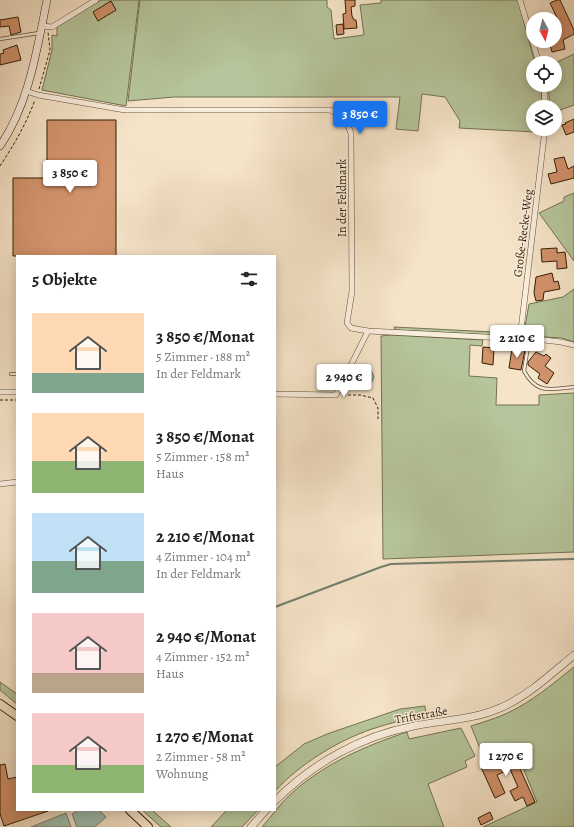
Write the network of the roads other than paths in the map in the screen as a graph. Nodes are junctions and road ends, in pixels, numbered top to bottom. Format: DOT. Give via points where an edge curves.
graph roads {
  1 [pos="46,0"];
  2 [pos="96,0"];
  3 [pos="520,0"];
  4 [pos="41,30"];
  5 [pos="0,39"];
  6 [pos="537,56"];
  7 [pos="26,91"];
  8 [pos="544,136"];
  9 [pos="0,146"];
  10 [pos="368,331"];
  11 [pos="520,338"];
  12 [pos="529,339"];
  13 [pos="574,345"];
  14 [pos="11,374"];
  15 [pos="16,374"];
  16 [pos="574,387"];
  17 [pos="0,392"];
  18 [pos="16,392"];
  19 [pos="276,394"];
  20 [pos="16,482"];
  21 [pos="0,484"];
  22 [pos="574,655"];
  23 [pos="0,704"];
  24 [pos="16,715"];
  25 [pos="276,800"];
  26 [pos="131,811"];
  27 [pos="265,811"];
  28 [pos="148,827"];
  29 [pos="251,827"];
  1 -- 4 [label="street"];
  2 -- 4 [label="street" via="52,27"];
  3 -- 6 [label="street"];
  4 -- 5 [label="lane"];
  4 -- 7 [label="street"];
  7 -- 9 [label="street" via="16,117"];
  7 -- 10 [label="street, In der Feldmark" via="124,110 330,110 345,119 351,133 352,291 348,323 351,328"];
  8 -- 11 [label="street, Große-Recke-Weg"];
  10 -- 11 [label="street, In der Feldmark"];
  10 -- 19 [label="street" via="336,395"];
  11 -- 12 [label="street, In der Feldmark"];
  12 -- 13 [label="street, In der Feldmark"];
  12 -- 16 [label="lane" via="524,371 527,377 546,390"];
  14 -- 15 [label="lane"];
  17 -- 18 [label="street"];
  20 -- 21 [label="street"];
  22 -- 25 [label="street, Triftstraße" via="542,682 500,708 459,719 397,729 353,745 310,770"];
  23 -- 24 [label="main road"];
  26 -- 28 [label="main road"];
  27 -- 29 [label="street"];
}
